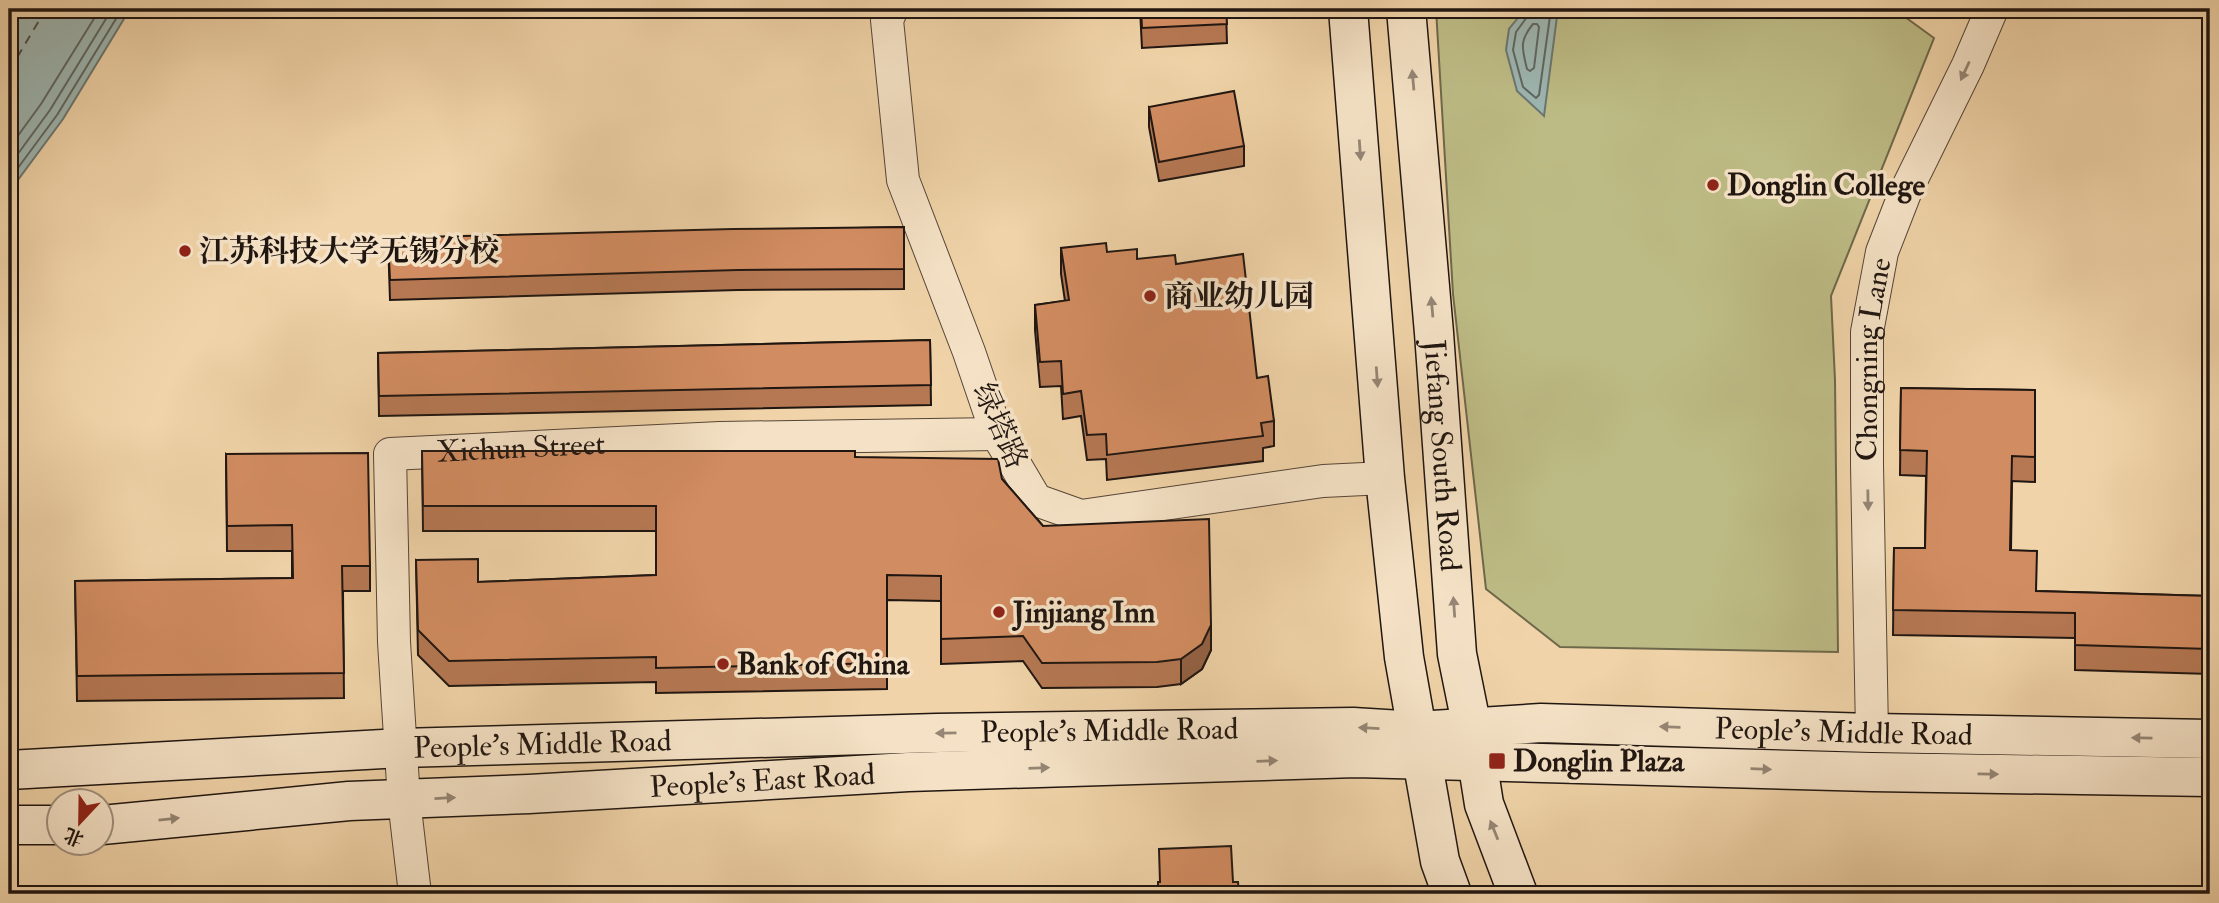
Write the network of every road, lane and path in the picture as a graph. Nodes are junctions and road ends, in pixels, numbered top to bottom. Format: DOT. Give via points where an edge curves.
graph roads {
  1 [pos="892,9"];
  2 [pos="1348,9"];
  3 [pos="1406,9"];
  4 [pos="1992,9"];
  5 [pos="997,434"];
  6 [pos="1385,478"];
  7 [pos="1872,733"];
  8 [pos="2210,739"];
  9 [pos="1474,745"];
  10 [pos="1420,746"];
  11 [pos="401,748"];
  12 [pos="9,770"];
  13 [pos="2210,777"];
  14 [pos="404,800"];
  15 [pos="116,824"];
  16 [pos="9,825"];
  17 [pos="46,825"];
  18 [pos="415,894"];
  19 [pos="1452,894"];
  20 [pos="1518,894"];
  1 -- 5 [label="street, 绿塔路" via="887,20 903,180"];
  2 -- 6 [label="main road, Jiefang South Road, one-way"];
  9 -- 3 [label="main road, Jiefang South Road, one-way" via="1457,654"];
  4 -- 7 [label="street, Chongning Lane, one-way" via="1882,252 1867,332"];
  5 -- 6 [label="street, 绿塔路" via="1035,500 1081,516 1324,481"];
  5 -- 11 [label="street, Xichun Street" via="720,438 390,454"];
  6 -- 10 [label="main road, Jiefang South Road" via="1404,657"];
  8 -- 7 [label="main road, People's Middle Road, one-way"];
  7 -- 9 [label="main road, People's Middle Road, one-way" via="1541,723"];
  9 -- 10 [label="main road, People's Middle Road"];
  9 -- 13 [label="main road, People's Middle Road, one-way"];
  20 -- 9 [label="main road, Jiefang South Road, one-way" via="1483,804"];
  10 -- 11 [label="main road, People's Middle Road, one-way" via="1353,727"];
  14 -- 10 [label="main road, People's East Road, one-way" via="908,772 1356,758"];
  10 -- 19 [label="main road, Jiefang South Road" via="1440,861"];
  11 -- 12 [label="main road, People's Middle Road"];
  11 -- 14 [label="street, Xichun Street"];
  15 -- 14 [label="main road, People's East Road, one-way" via="349,800"];
  14 -- 18 [label="street, Xichun Street"];
  16 -- 17 [label="main road"];
}
